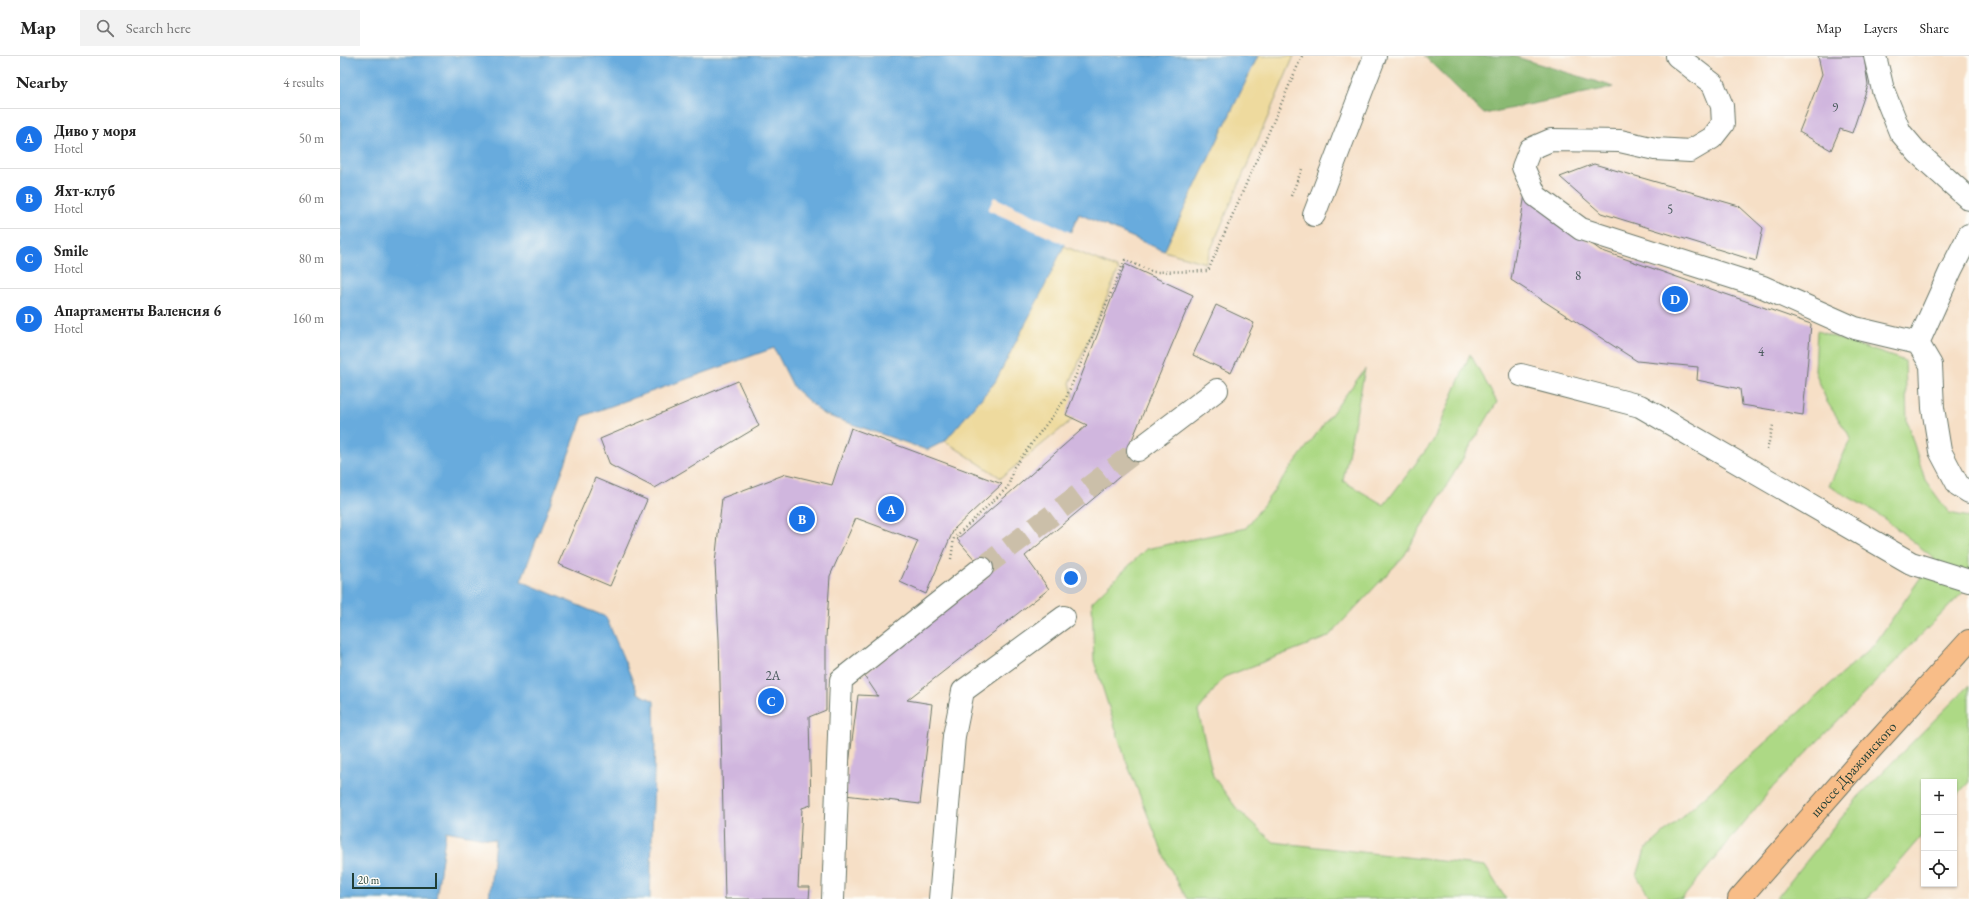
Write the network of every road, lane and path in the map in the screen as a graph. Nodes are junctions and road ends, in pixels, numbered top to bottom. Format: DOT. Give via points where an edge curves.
graph roads {
  1 [pos="1302,56"];
  2 [pos="1375,56"];
  3 [pos="1678,56"];
  4 [pos="1874,56"];
  5 [pos="1969,199"];
  6 [pos="1314,214"];
  7 [pos="1969,235"];
  8 [pos="1918,343"];
  9 [pos="1521,375"];
  10 [pos="1217,390"];
  11 [pos="1138,450"];
  12 [pos="1969,492"];
  13 [pos="950,560"];
  14 [pos="982,568"];
  15 [pos="1969,580"];
  16 [pos="1064,617"];
  17 [pos="1969,641"];
  18 [pos="833,899"];
  19 [pos="940,899"];
  20 [pos="1739,899"];
  1 -- 13 [label="path" via="1208,271 1153,272 1125,260 1066,398 1014,468 1008,487 954,538"];
  2 -- 6 [label="lane"];
  3 -- 8 [label="lane" via="1713,84 1722,106 1723,124 1712,138 1690,151 1655,149 1620,141 1551,140 1530,150 1523,167 1536,196 1581,229 1763,287 1855,328"];
  4 -- 5 [label="lane" via="1900,132 1917,152"];
  7 -- 8 [label="lane" via="1950,270"];
  8 -- 12 [label="lane" via="1931,365 1933,408 1940,451 1958,485"];
  9 -- 15 [label="lane" via="1640,406 1911,563"];
  10 -- 11 [label="lane"];
  14 -- 18 [label="lane" via="841,680"];
  16 -- 19 [label="lane" via="963,691 954,736"];
  17 -- 20 [label="main road, шоссе Дражинского"];
}
